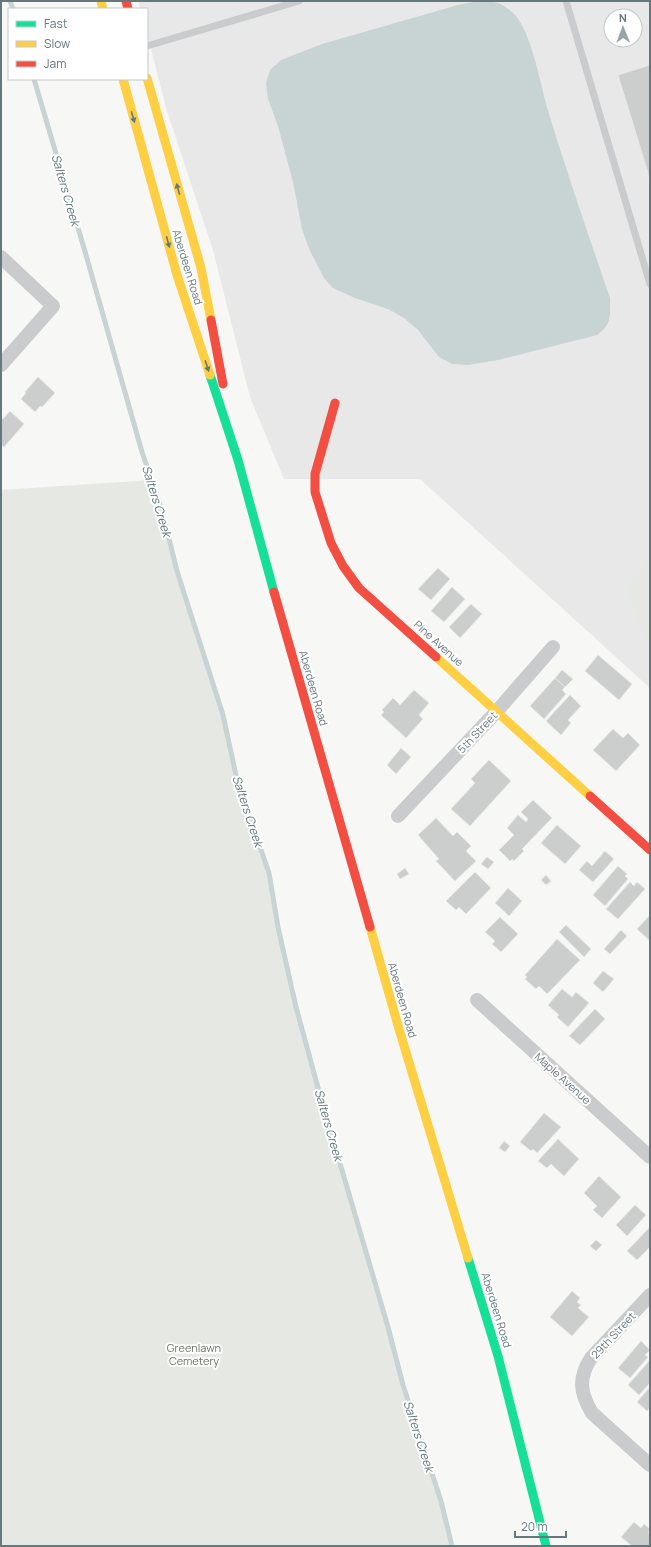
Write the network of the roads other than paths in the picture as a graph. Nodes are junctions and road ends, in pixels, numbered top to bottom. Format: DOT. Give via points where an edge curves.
graph roads {
  1 [pos="299,1"];
  2 [pos="566,1"];
  3 [pos="148,46"];
  4 [pos="123,80"];
  5 [pos="148,80"];
  6 [pos="1,257"];
  7 [pos="650,284"];
  8 [pos="1,365"];
  9 [pos="335,403"];
  10 [pos="238,460"];
  11 [pos="553,647"];
  12 [pos="497,711"];
  13 [pos="398,816"];
  14 [pos="650,850"];
  15 [pos="477,1000"];
  16 [pos="650,1157"];
  17 [pos="650,1295"];
  18 [pos="650,1465"];
  19 [pos="546,1546"];
  1 -- 3 [label="lane"];
  2 -- 7 [label="lane"];
  4 -- 10 [label="main road, Aberdeen Road, one-way" via="177,275"];
  10 -- 5 [label="main road, Aberdeen Road, one-way" via="201,268"];
  6 -- 8 [label="street" via="53,306"];
  9 -- 12 [label="main road, Pine Avenue" via="314,483 324,525 338,560 359,588"];
  10 -- 19 [label="main road, Aberdeen Road" via="399,1028 498,1356"];
  11 -- 12 [label="street, 5th Street"];
  12 -- 13 [label="street, 5th Street"];
  12 -- 14 [label="main road, Pine Avenue"];
  15 -- 16 [label="street, Maple Avenue"];
  17 -- 18 [label="street, 29th Street" via="591,1358 585,1366 582,1384 585,1402 592,1413"];
}
